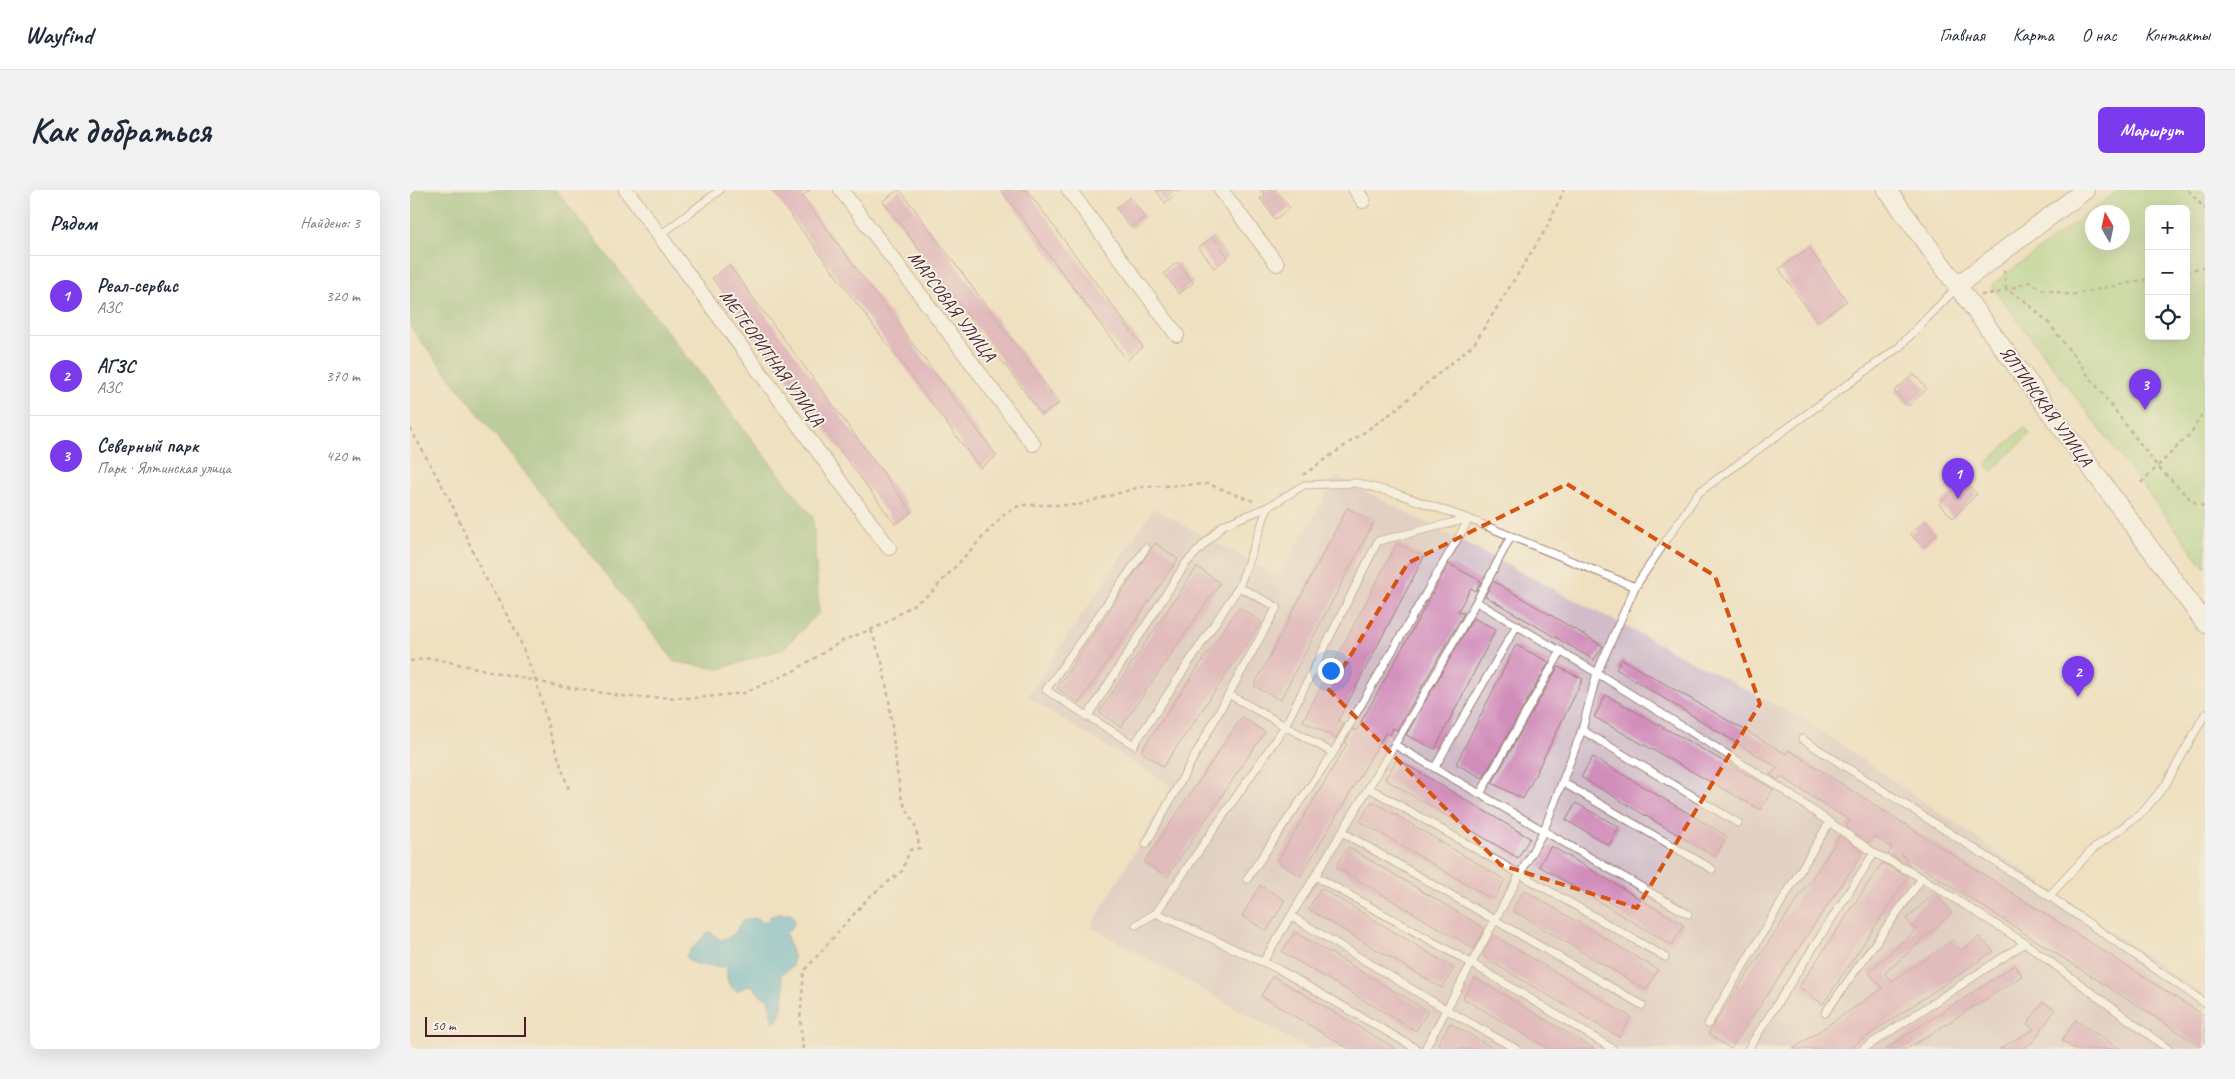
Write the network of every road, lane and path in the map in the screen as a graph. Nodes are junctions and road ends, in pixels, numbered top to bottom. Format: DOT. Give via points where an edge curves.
graph roads {
  1 [pos="626,190"];
  2 [pos="720,190"];
  3 [pos="841,190"];
  4 [pos="1069,190"];
  5 [pos="1221,190"];
  6 [pos="1564,190"];
  7 [pos="1887,190"];
  8 [pos="2085,190"];
  9 [pos="2188,190"];
  10 [pos="2205,209"];
  11 [pos="659,236"];
  12 [pos="2006,249"];
  13 [pos="1277,264"];
  14 [pos="2205,266"];
  15 [pos="2190,271"];
  16 [pos="2145,280"];
  17 [pos="2006,289"];
  18 [pos="1963,292"];
  19 [pos="1176,335"];
  20 [pos="2205,409"];
  21 [pos="410,428"];
  22 [pos="1033,444"];
  23 [pos="2157,466"];
  24 [pos="1298,480"];
  25 [pos="2141,483"];
  26 [pos="1268,507"];
  27 [pos="2205,507"];
  28 [pos="1469,519"];
  29 [pos="1511,536"];
  30 [pos="889,548"];
  31 [pos="1146,548"];
  32 [pos="1239,586"];
  33 [pos="1635,587"];
  34 [pos="1477,602"];
  35 [pos="2205,623"];
  36 [pos="1516,625"];
  37 [pos="871,629"];
  38 [pos="1561,651"];
  39 [pos="410,661"];
  40 [pos="1597,673"];
  41 [pos="536,681"];
  42 [pos="1230,694"];
  43 [pos="2205,714"];
  44 [pos="1087,717"];
  45 [pos="1285,726"];
  46 [pos="1582,730"];
  47 [pos="1802,739"];
  48 [pos="1395,744"];
  49 [pos="1334,753"];
  50 [pos="1434,767"];
  51 [pos="1562,782"];
  52 [pos="1369,788"];
  53 [pos="570,792"];
  54 [pos="1480,794"];
  55 [pos="1829,822"];
  56 [pos="1738,823"];
  57 [pos="1544,830"];
  58 [pos="1342,832"];
  59 [pos="1146,844"];
  60 [pos="1874,853"];
  61 [pos="1712,869"];
  62 [pos="1520,874"];
  63 [pos="1315,876"];
  64 [pos="1922,878"];
  65 [pos="1247,879"];
  66 [pos="2049,896"];
  67 [pos="1156,913"];
  68 [pos="1688,914"];
  69 [pos="1291,916"];
  70 [pos="1495,919"];
  71 [pos="1136,925"];
  72 [pos="2025,943"];
  73 [pos="1665,957"];
  74 [pos="1263,962"];
  75 [pos="1471,963"];
  76 [pos="2205,1003"];
  77 [pos="1642,1005"];
  78 [pos="1445,1009"];
  79 [pos="1825,1013"];
  80 [pos="1708,1024"];
  81 [pos="803,1049"];
  82 [pos="1417,1049"];
  83 [pos="1425,1049"];
  84 [pos="1516,1049"];
  85 [pos="1614,1049"];
  86 [pos="1748,1049"];
  87 [pos="1863,1049"];
  88 [pos="2168,1049"];
  1 -- 11 [label="street, МЕТЕОРИТНАЯ УЛИЦА"];
  2 -- 11 [label="lane"];
  3 -- 22 [label="street, МАРСОВАЯ УЛИЦА"];
  4 -- 19 [label="street"];
  5 -- 13 [label="street"];
  6 -- 24 [label="path" via="1546,229 1474,344 1390,414"];
  7 -- 18 [label="street, ЯЛТИНСКАЯ УЛИЦА"];
  8 -- 12 [label="street"];
  9 -- 10 [label="path"];
  11 -- 30 [label="street, МЕТЕОРИТНАЯ УЛИЦА"];
  12 -- 17 [label="path"];
  12 -- 18 [label="street"];
  14 -- 15 [label="path"];
  16 -- 17 [label="path" via="2071,295 2042,289 2029,282"];
  17 -- 18 [label="path" via="1984,294"];
  17 -- 23 [label="path" via="2058,333"];
  18 -- 33 [label="lane" via="1899,347 1698,493"];
  18 -- 35 [label="street, ЯЛТИНСКАЯ УЛИЦА"];
  20 -- 23 [label="path" via="2191,432"];
  21 -- 41 [label="path" via="450,500 482,572 516,631"];
  23 -- 25 [label="path"];
  23 -- 27 [label="path" via="2192,501"];
  26 -- 28 [label="lane" via="1304,485 1357,483"];
  26 -- 32 [label="lane"];
  26 -- 37 [label="path" via="1208,484 1140,487 1078,505 1021,505 1005,514 931,593"];
  26 -- 44 [label="lane" via="1223,525 1186,563"];
  28 -- 29 [label="lane"];
  28 -- 45 [label="lane" via="1378,541"];
  28 -- 49 [label="lane"];
  29 -- 33 [label="lane"];
  29 -- 34 [label="lane"];
  31 -- 44 [label="lane" via="1046,690"];
  32 -- 42 [label="lane" via="1278,607"];
  32 -- 44 [label="lane" via="1134,744"];
  33 -- 40 [label="lane"];
  34 -- 36 [label="lane"];
  34 -- 48 [label="lane"];
  36 -- 38 [label="lane"];
  36 -- 50 [label="lane"];
  37 -- 41 [label="path" via="842,641 792,672 744,693 695,698 628,697"];
  37 -- 81 [label="path" via="882,662 889,700 902,800 915,826 920,848 910,850 902,871 869,897 804,971 800,1020"];
  38 -- 40 [label="lane"];
  38 -- 54 [label="lane"];
  39 -- 41 [label="path" via="431,658"];
  40 -- 46 [label="lane"];
  40 -- 55 [label="lane"];
  41 -- 53 [label="path"];
  42 -- 45 [label="lane"];
  42 -- 59 [label="lane"];
  43 -- 66 [label="lane" via="2166,784 2143,812 2092,850"];
  45 -- 49 [label="lane"];
  45 -- 67 [label="lane"];
  46 -- 51 [label="lane"];
  46 -- 56 [label="lane"];
  47 -- 66 [label="lane"];
  48 -- 50 [label="lane"];
  48 -- 52 [label="lane"];
  49 -- 65 [label="lane"];
  50 -- 54 [label="lane"];
  51 -- 57 [label="lane"];
  51 -- 61 [label="lane"];
  52 -- 58 [label="lane"];
  52 -- 62 [label="lane"];
  54 -- 57 [label="lane"];
  55 -- 60 [label="lane"];
  55 -- 80 [label="lane"];
  57 -- 62 [label="lane"];
  57 -- 68 [label="lane"];
  58 -- 63 [label="lane"];
  58 -- 70 [label="lane"];
  60 -- 64 [label="lane"];
  60 -- 86 [label="lane"];
  62 -- 70 [label="lane"];
  62 -- 73 [label="lane"];
  63 -- 69 [label="lane"];
  63 -- 75 [label="lane"];
  64 -- 72 [label="lane"];
  64 -- 79 [label="lane"];
  66 -- 76 [label="lane"];
  67 -- 71 [label="lane"];
  67 -- 74 [label="lane"];
  69 -- 74 [label="lane"];
  69 -- 78 [label="lane"];
  70 -- 75 [label="lane"];
  70 -- 77 [label="lane"];
  72 -- 87 [label="lane"];
  72 -- 88 [label="lane"];
  74 -- 82 [label="lane"];
  75 -- 78 [label="lane"];
  75 -- 85 [label="lane"];
  78 -- 83 [label="lane"];
  78 -- 84 [label="lane"];
}
